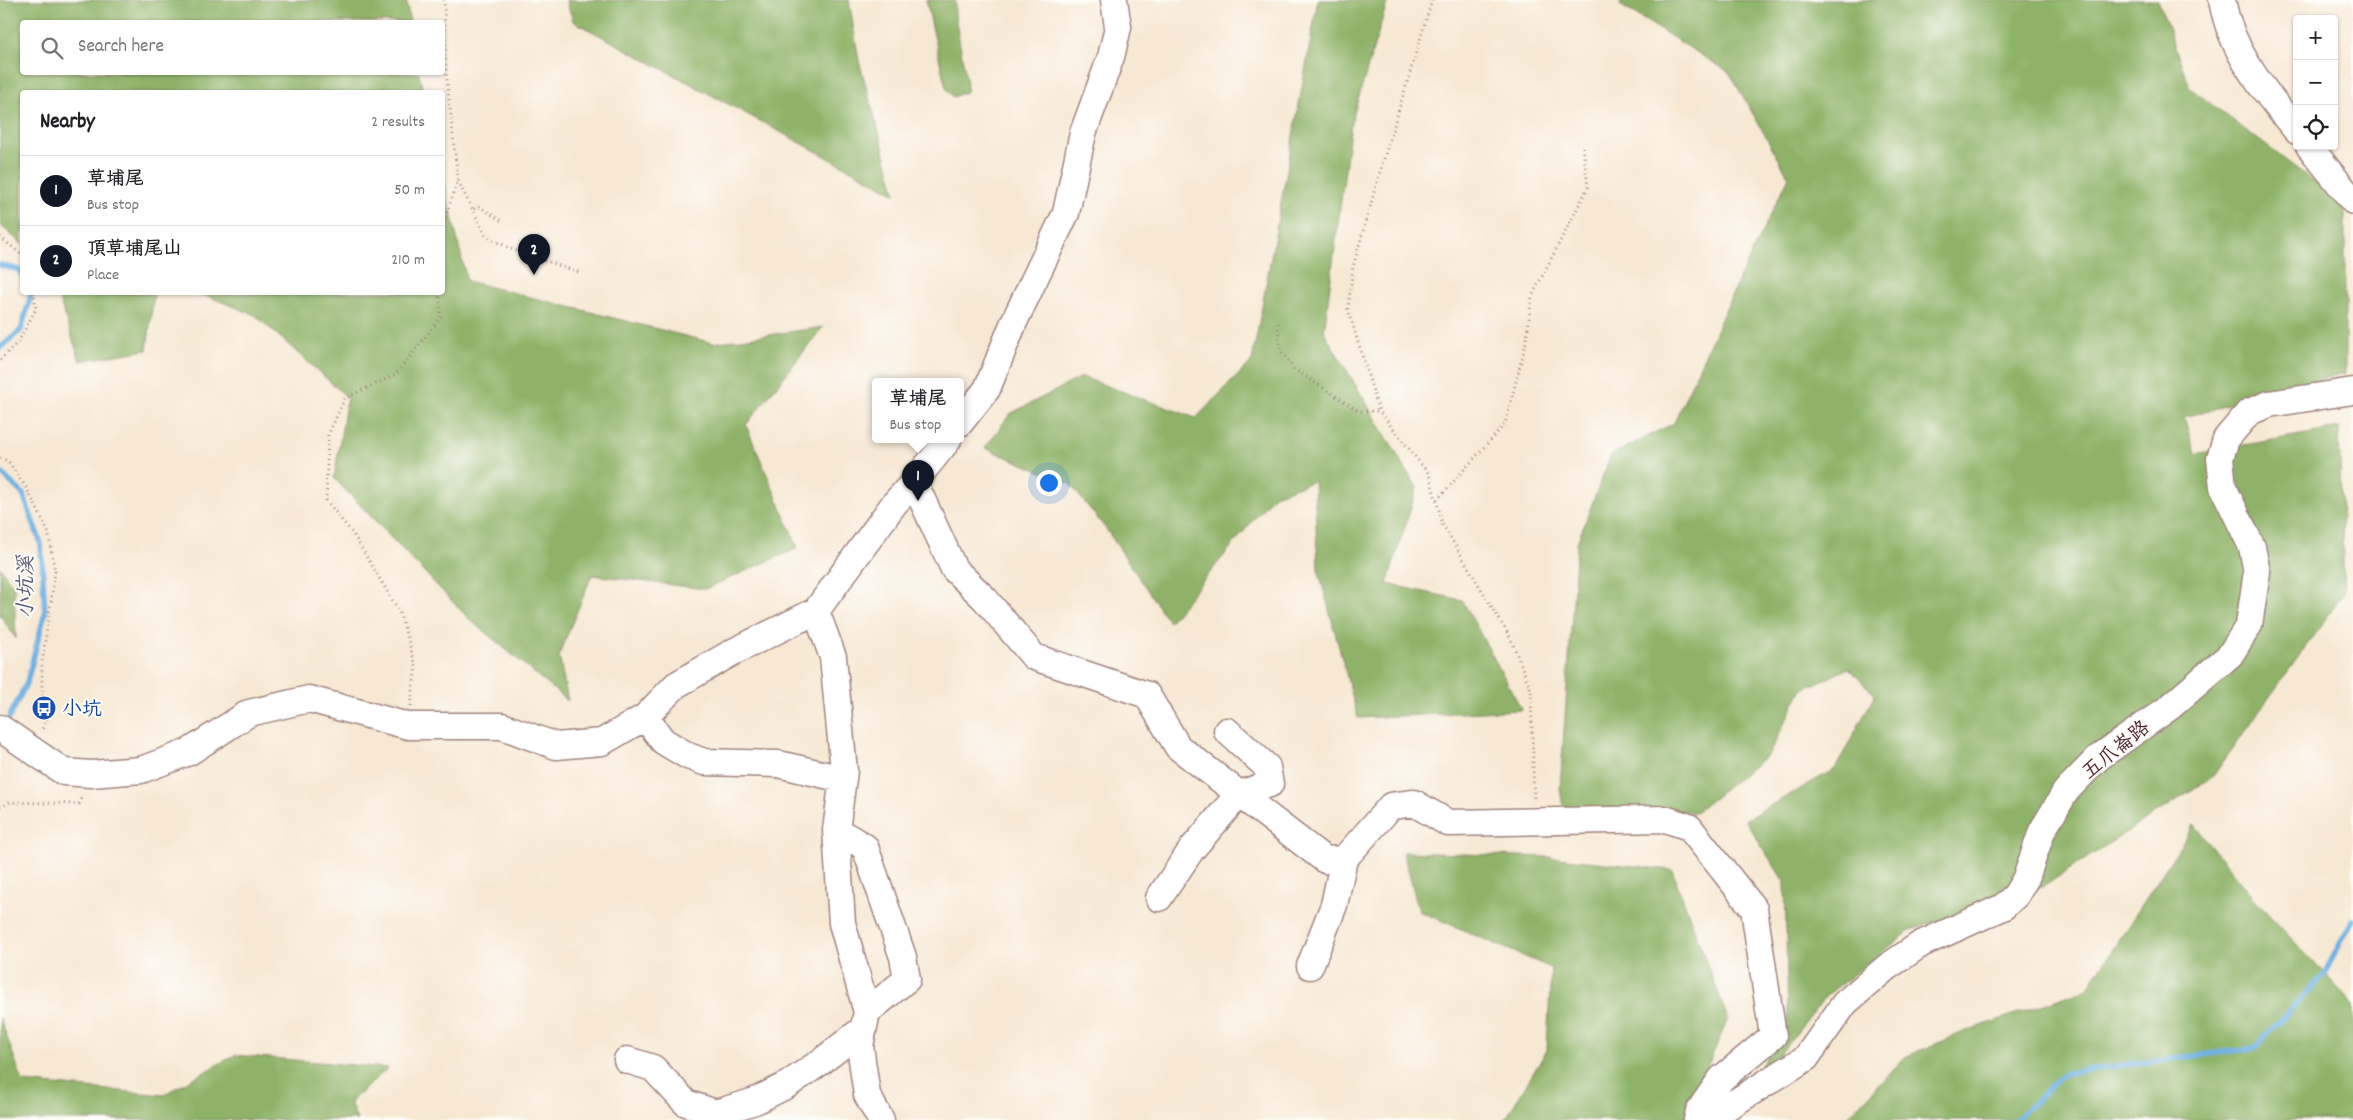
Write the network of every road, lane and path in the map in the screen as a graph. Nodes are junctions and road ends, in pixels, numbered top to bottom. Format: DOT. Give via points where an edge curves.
graph roads {
  1 [pos="444,0"];
  2 [pos="1114,0"];
  3 [pos="1432,0"];
  4 [pos="2222,0"];
  5 [pos="445,20"];
  6 [pos="445,36"];
  7 [pos="2293,126"];
  8 [pos="1583,146"];
  9 [pos="2312,150"];
  10 [pos="458,180"];
  11 [pos="2353,201"];
  12 [pos="474,209"];
  13 [pos="445,218"];
  14 [pos="502,221"];
  15 [pos="0,237"];
  16 [pos="20,253"];
  17 [pos="581,273"];
  18 [pos="34,295"];
  19 [pos="439,295"];
  20 [pos="1278,323"];
  21 [pos="0,360"];
  22 [pos="2353,390"];
  23 [pos="1379,411"];
  24 [pos="964,418"];
  25 [pos="946,443"];
  26 [pos="0,458"];
  27 [pos="914,482"];
  28 [pos="1436,500"];
  29 [pos="816,611"];
  30 [pos="645,717"];
  31 [pos="408,726"];
  32 [pos="1227,731"];
  33 [pos="16,732"];
  34 [pos="92,774"];
  35 [pos="842,778"];
  36 [pos="1239,794"];
  37 [pos="0,807"];
  38 [pos="1534,821"];
  39 [pos="836,830"];
  40 [pos="1344,859"];
  41 [pos="1160,898"];
  42 [pos="1310,966"];
  43 [pos="865,1020"];
  44 [pos="627,1060"];
  45 [pos="1698,1116"];
  46 [pos="881,1120"];
  1 -- 5 [label="path"];
  2 -- 24 [label="street" via="1118,27 1112,57 1083,133 1066,213 1014,322 987,389"];
  3 -- 23 [label="path" via="1353,267 1348,309"];
  4 -- 7 [label="street" via="2240,55"];
  6 -- 10 [label="path"];
  8 -- 28 [label="path" via="1588,187 1532,296 1526,342 1505,424"];
  9 -- 11 [label="street"];
  10 -- 12 [label="path"];
  10 -- 13 [label="path"];
  12 -- 14 [label="path" via="480,207"];
  12 -- 17 [label="path" via="486,236 511,250"];
  15 -- 16 [label="path"];
  18 -- 21 [label="path" via="36,309 18,342"];
  19 -- 31 [label="path" via="441,317 396,375 345,398 328,435 326,500 353,534 399,611 416,666"];
  20 -- 23 [label="path" via="1280,350 1294,369 1359,411"];
  22 -- 45 [label="street, 五爪崙路" via="2269,404 2249,412 2226,440 2220,458 2223,487 2252,547 2257,572 2249,625 2230,655 2170,707 2098,758 2066,791 2042,831 2026,878 2016,896 2003,907 1921,944 1887,967 1845,1003 1806,1058 1726,1108"];
  23 -- 28 [label="path" via="1429,474"];
  25 -- 27 [label="street"];
  26 -- 33 [label="path" via="8,461 27,489 48,531 54,572 42,663 42,695 49,714 40,734"];
  27 -- 29 [label="street" via="894,504"];
  27 -- 36 [label="street" via="954,569 985,599 1034,657 1147,695 1178,747"];
  28 -- 38 [label="path" via="1443,525 1511,639 1531,690"];
  29 -- 30 [label="street" via="733,652 676,685"];
  29 -- 35 [label="street" via="834,657"];
  30 -- 31 [label="street" via="602,742 556,746 502,726"];
  30 -- 35 [label="street" via="663,740 704,762 778,764"];
  31 -- 34 [label="street" via="309,699 249,712 189,752 141,770"];
  32 -- 36 [label="street" via="1267,767 1270,784"];
  33 -- 34 [label="street" via="64,772"];
  34 -- 37 [label="path" via="79,804 10,802"];
  35 -- 39 [label="street"];
  36 -- 40 [label="street" via="1325,860"];
  36 -- 41 [label="street" via="1192,849"];
  38 -- 40 [label="street" via="1448,823 1414,803 1391,806"];
  38 -- 45 [label="street" via="1665,819 1689,827 1754,909 1773,1036 1721,1079"];
  39 -- 43 [label="street" via="842,923"];
  39 -- 43 [label="street" via="865,847 907,979"];
  40 -- 42 [label="street" via="1334,905"];
  43 -- 44 [label="street" via="822,1061 787,1085 755,1101 716,1113 686,1103 653,1068"];
  43 -- 46 [label="street" via="860,1046 868,1095"];
}
